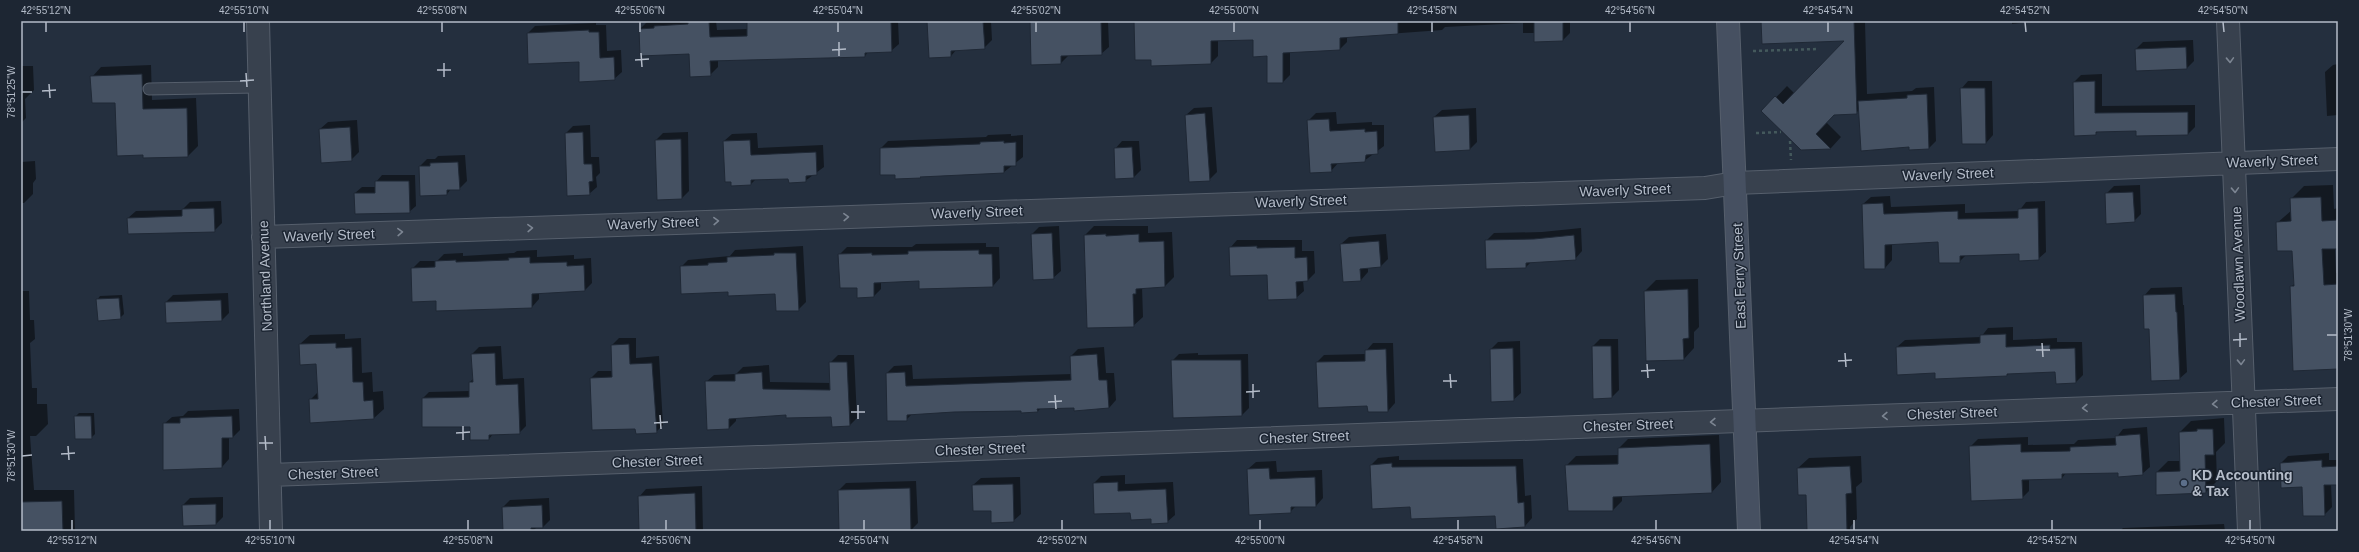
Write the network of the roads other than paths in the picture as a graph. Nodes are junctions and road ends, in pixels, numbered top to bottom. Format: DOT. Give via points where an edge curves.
graph roads {
  1 [pos="258,21"];
  2 [pos="1728,21"];
  3 [pos="2228,21"];
  4 [pos="260,87"];
  5 [pos="149,90"];
  6 [pos="2338,159"];
  7 [pos="2234,162"];
  8 [pos="1735,183"];
  9 [pos="263,237"];
  10 [pos="2338,399"];
  11 [pos="2243,402"];
  12 [pos="1745,421"];
  13 [pos="270,475"];
  14 [pos="271,531"];
  15 [pos="1749,531"];
  16 [pos="2249,531"];
  1 -- 4 [label="street, Northland Avenue"];
  2 -- 8 [label="street, East Ferry Street"];
  3 -- 7 [label="street, Woodlawn Avenue, one-way"];
  4 -- 5 [label="lane"];
  4 -- 9 [label="street, Northland Avenue"];
  6 -- 7 [label="street, Waverly Street"];
  7 -- 8 [label="street, Waverly Street"];
  7 -- 11 [label="street, Woodlawn Avenue, one-way"];
  9 -- 8 [label="street, Waverly Street, one-way" via="1697,188"];
  8 -- 12 [label="street, East Ferry Street"];
  9 -- 13 [label="street, Northland Avenue"];
  10 -- 11 [label="street, Chester Street"];
  11 -- 12 [label="street, Chester Street, one-way"];
  11 -- 16 [label="street, Woodlawn Avenue"];
  12 -- 13 [label="street, Chester Street, one-way"];
  12 -- 15 [label="street, East Ferry Street"];
  13 -- 14 [label="street, Northland Avenue"];
}
